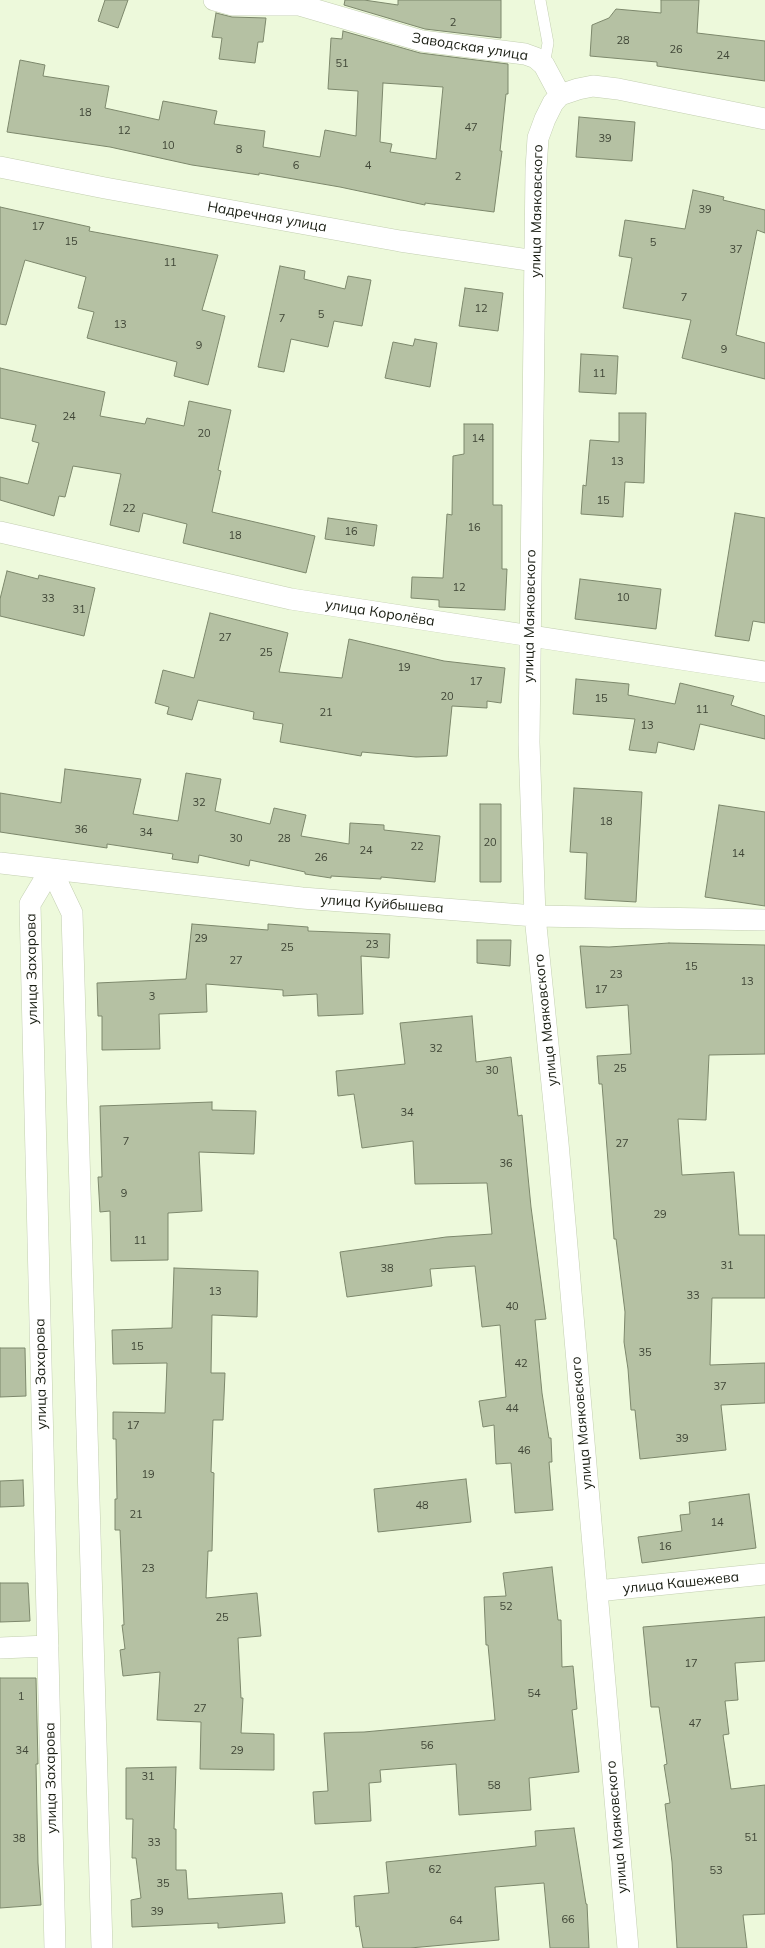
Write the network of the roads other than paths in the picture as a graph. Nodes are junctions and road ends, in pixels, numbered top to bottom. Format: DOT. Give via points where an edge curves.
graph roads {
  1 [pos="214,0"];
  2 [pos="540,0"];
  3 [pos="299,3"];
  4 [pos="544,65"];
  5 [pos="560,95"];
  6 [pos="765,119"];
  7 [pos="0,167"];
  8 [pos="535,261"];
  9 [pos="0,532"];
  10 [pos="529,637"];
  11 [pos="765,672"];
  12 [pos="0,863"];
  13 [pos="52,869"];
  14 [pos="535,916"];
  15 [pos="765,920"];
  16 [pos="765,1574"];
  17 [pos="597,1591"];
  18 [pos="48,1646"];
  19 [pos="0,1648"];
  20 [pos="55,1948"];
  21 [pos="102,1948"];
  22 [pos="628,1948"];
  1 -- 3 [label="street, Заводская улица" via="232,5"];
  2 -- 4 [label="lane" via="548,42"];
  3 -- 4 [label="street, Заводская улица" via="422,41 525,54"];
  4 -- 5 [label="street, Заводская улица"];
  5 -- 6 [label="street" via="593,86"];
  5 -- 8 [label="street, улица Маяковского" via="545,118 538,138"];
  7 -- 8 [label="street, Надречная улица" via="400,241"];
  8 -- 10 [label="street, улица Маяковского"];
  9 -- 10 [label="street, улица Королёва" via="290,598"];
  10 -- 11 [label="street, улица Королёва"];
  10 -- 14 [label="street, улица Маяковского" via="529,761"];
  12 -- 13 [label="street, улица Куйбышева"];
  13 -- 14 [label="street, улица Куйбышева" via="302,898"];
  13 -- 18 [label="street, улица Захарова" via="30,904"];
  13 -- 21 [label="street" via="72,913"];
  14 -- 15 [label="street, улица Куйбышева"];
  14 -- 17 [label="street, улица Маяковского"];
  16 -- 17 [label="street, улица Кашежева"];
  17 -- 22 [label="street, улица Маяковского"];
  18 -- 19 [label="street"];
  18 -- 20 [label="street, улица Захарова"];
}
